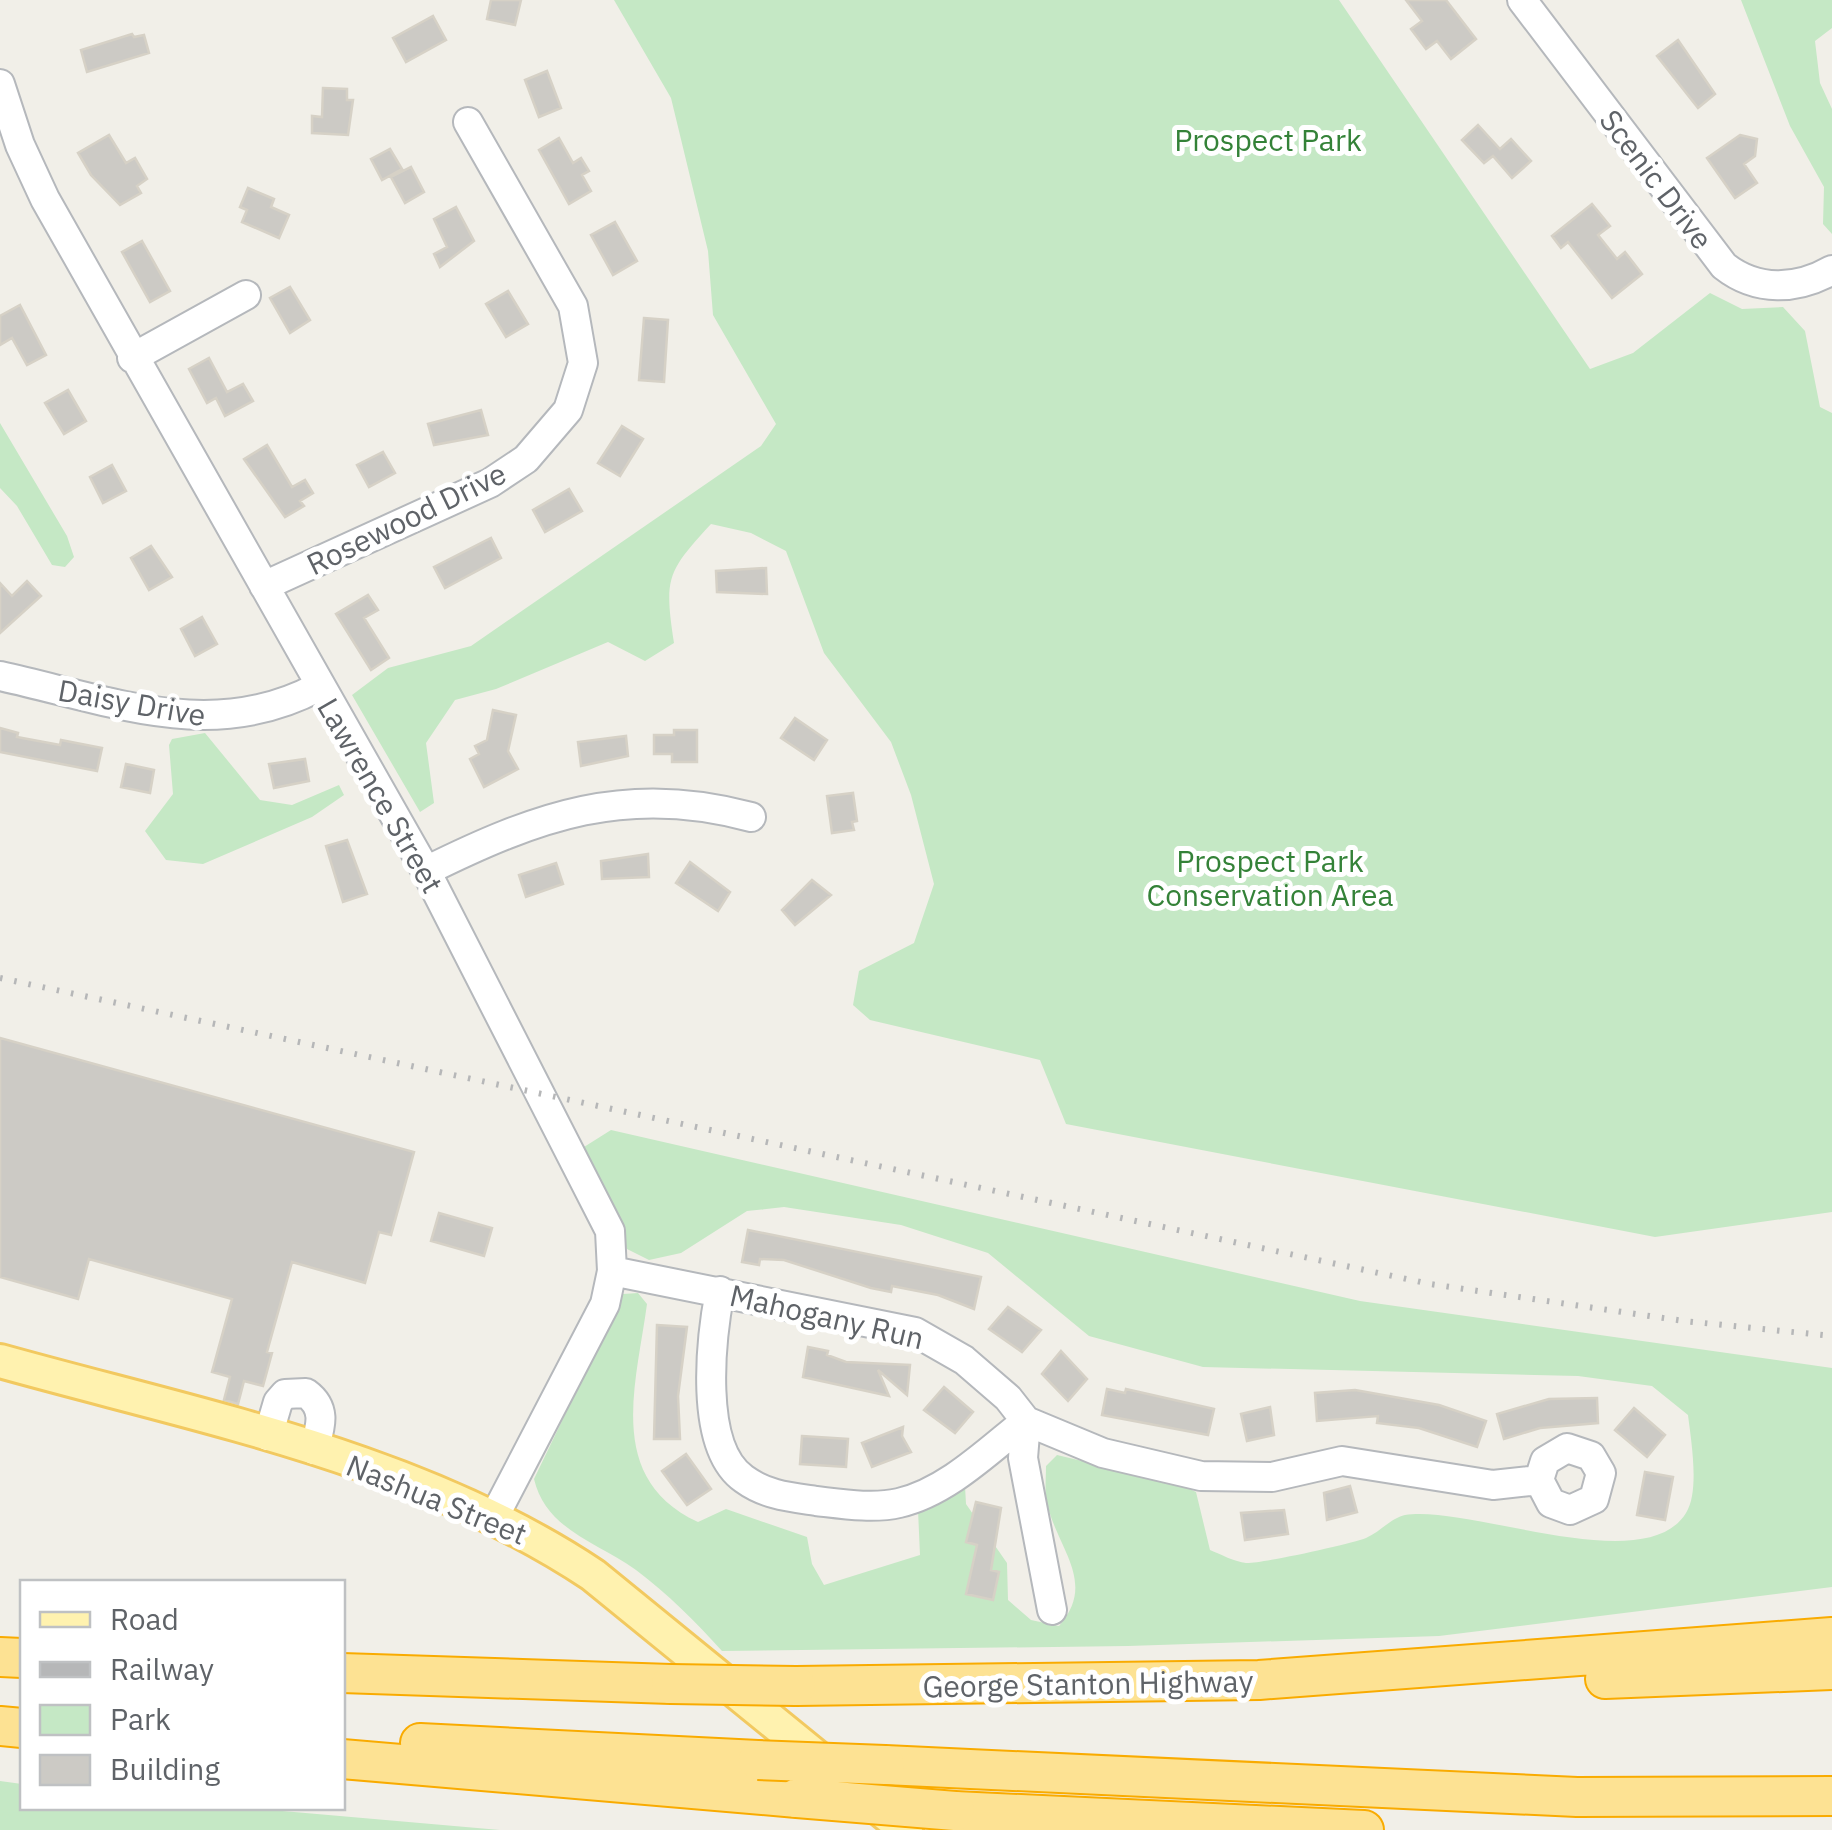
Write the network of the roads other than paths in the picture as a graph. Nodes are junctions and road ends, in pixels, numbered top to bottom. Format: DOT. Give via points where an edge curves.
graph roads {
  1 [pos="1522,0"];
  2 [pos="0,84"];
  3 [pos="468,122"];
  4 [pos="1832,270"];
  5 [pos="246,295"];
  6 [pos="132,358"];
  7 [pos="264,586"];
  8 [pos="0,676"];
  9 [pos="318,687"];
  10 [pos="751,817"];
  11 [pos="426,871"];
  12 [pos="612,1272"];
  13 [pos="720,1291"];
  14 [pos="0,1361"];
  15 [pos="1026,1421"];
  16 [pos="268,1436"];
  17 [pos="314,1450"];
  18 [pos="1539,1480"];
  19 [pos="494,1517"];
  20 [pos="1052,1610"];
  21 [pos="1832,1637"];
  22 [pos="1832,1670"];
  23 [pos="345,1672"];
  24 [pos="1259,1680"];
  25 [pos="345,1740"];
  26 [pos="345,1759"];
  27 [pos="1832,1796"];
  28 [pos="906,1830"];
  29 [pos="1364,1830"];
  1 -- 4 [label="street, Scenic Drive" via="1724,266 1781,286"];
  2 -- 6 [label="street, Lawrence Street" via="45,198"];
  3 -- 7 [label="street, Rosewood Drive" via="573,306 582,337 579,386 542,443 490,483"];
  5 -- 6 [label="street"];
  6 -- 7 [label="street, Lawrence Street"];
  7 -- 9 [label="street, Lawrence Street"];
  8 -- 9 [label="street, Daisy Drive" via="218,718 287,704"];
  9 -- 11 [label="street, Lawrence Street"];
  10 -- 11 [label="street" via="711,806 660,804 557,814"];
  11 -- 12 [label="street, Lawrence Street" via="603,1210"];
  12 -- 13 [label="street, Mahogany Run"];
  12 -- 19 [label="street, Lawrence Street" via="596,1326"];
  13 -- 15 [label="street, Mahogany Run" via="915,1332 964,1360"];
  13 -- 15 [label="street" via="710,1346 720,1440 732,1468 765,1492 837,1504 900,1503 952,1478"];
  14 -- 16 [label="main road, Nashua Street"];
  15 -- 18 [label="street, Mahogany Run" via="1103,1453 1201,1476 1272,1477 1342,1461 1493,1485"];
  15 -- 20 [label="street" via="1023,1458"];
  16 -- 17 [label="main road, Nashua Street"];
  16 -- 17 [label="street" via="285,1394 306,1393 322,1416"];
  17 -- 19 [label="main road, Nashua Street"];
  19 -- 28 [label="main road, Nashua Street" via="593,1575"];
  21 -- 24 [label="highway, George Stanton Highway"];
  22 -- 24 [label="highway" via="1528,1682"];
  23 -- 24 [label="highway, George Stanton Highway, bridge" via="796,1686"];
  25 -- 27 [label="highway, bridge" via="1577,1797"];
  26 -- 29 [label="highway, bridge" via="955,1811"];
}
